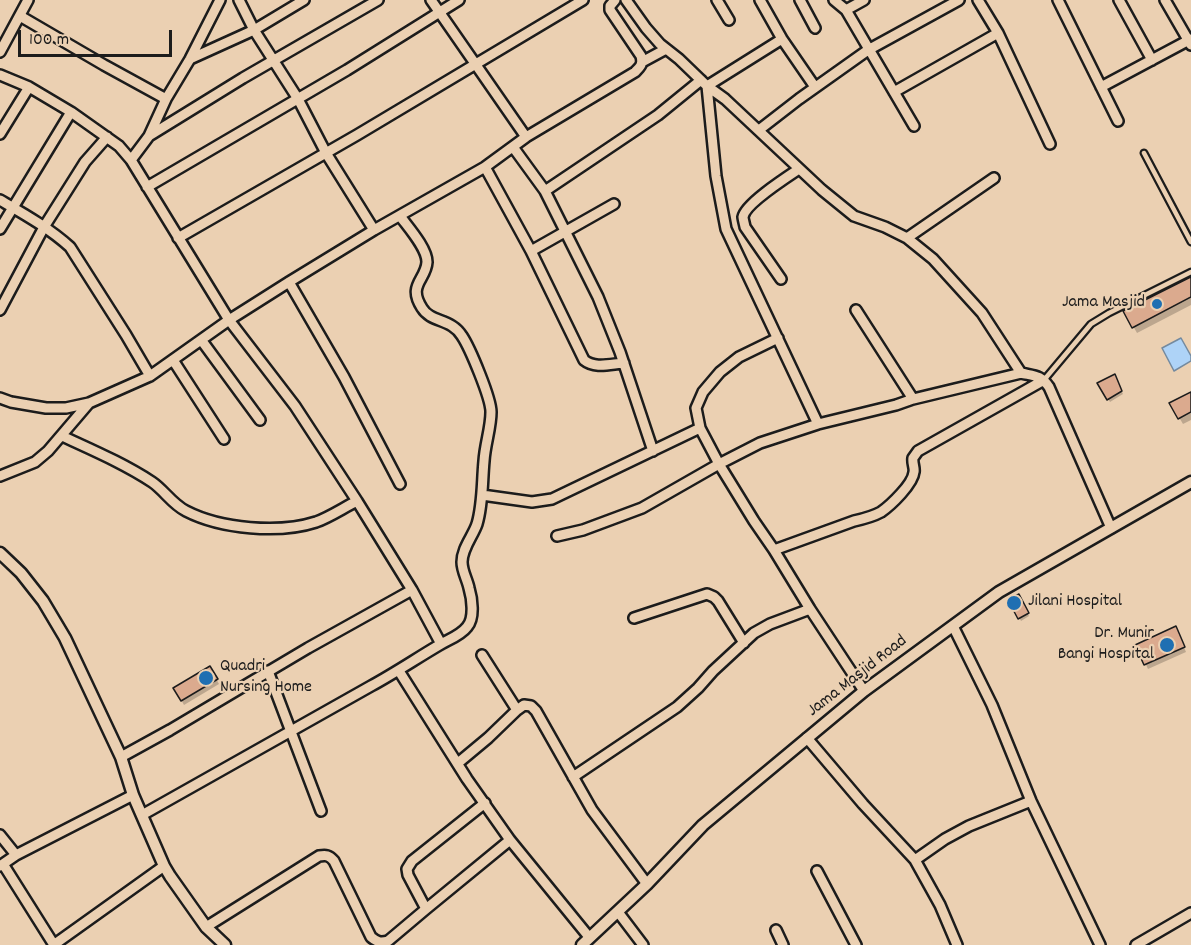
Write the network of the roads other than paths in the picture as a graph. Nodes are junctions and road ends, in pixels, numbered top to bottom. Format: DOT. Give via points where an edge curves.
graph roads {
  1 [pos="28,0"];
  2 [pos="220,0"];
  3 [pos="239,0"];
  4 [pos="304,0"];
  5 [pos="378,0"];
  6 [pos="431,0"];
  7 [pos="459,0"];
  8 [pos="583,0"];
  9 [pos="615,0"];
  10 [pos="626,0"];
  11 [pos="717,0"];
  12 [pos="760,0"];
  13 [pos="800,0"];
  14 [pos="834,0"];
  15 [pos="864,0"];
  16 [pos="959,0"];
  17 [pos="978,0"];
  18 [pos="1058,0"];
  19 [pos="1119,0"];
  20 [pos="1165,0"];
  21 [pos="846,10"];
  22 [pos="439,13"];
  23 [pos="20,16"];
  24 [pos="729,20"];
  25 [pos="815,28"];
  26 [pos="254,30"];
  27 [pos="998,33"];
  28 [pos="782,39"];
  29 [pos="1190,42"];
  30 [pos="666,49"];
  31 [pos="868,50"];
  32 [pos="0,52"];
  33 [pos="190,59"];
  34 [pos="274,60"];
  35 [pos="1152,60"];
  36 [pos="642,62"];
  37 [pos="475,65"];
  38 [pos="0,75"];
  39 [pos="704,83"];
  40 [pos="29,87"];
  41 [pos="815,87"];
  42 [pos="1101,87"];
  43 [pos="894,93"];
  44 [pos="166,99"];
  45 [pos="298,99"];
  46 [pos="71,112"];
  47 [pos="1118,121"];
  48 [pos="914,126"];
  49 [pos="759,130"];
  50 [pos="0,135"];
  51 [pos="107,136"];
  52 [pos="149,136"];
  53 [pos="526,137"];
  54 [pos="1050,144"];
  55 [pos="513,147"];
  56 [pos="326,153"];
  57 [pos="1144,153"];
  58 [pos="131,160"];
  59 [pos="485,166"];
  60 [pos="799,169"];
  61 [pos="994,178"];
  62 [pos="147,188"];
  63 [pos="545,191"];
  64 [pos="0,200"];
  65 [pos="614,204"];
  66 [pos="13,207"];
  67 [pos="400,216"];
  68 [pos="44,227"];
  69 [pos="0,229"];
  70 [pos="374,230"];
  71 [pos="564,231"];
  72 [pos="178,237"];
  73 [pos="907,238"];
  74 [pos="1191,242"];
  75 [pos="531,251"];
  76 [pos="1191,272"];
  77 [pos="781,279"];
  78 [pos="289,282"];
  79 [pos="0,310"];
  80 [pos="856,310"];
  81 [pos="229,320"];
  82 [pos="778,338"];
  83 [pos="202,340"];
  84 [pos="173,360"];
  85 [pos="624,363"];
  86 [pos="1021,373"];
  87 [pos="150,376"];
  88 [pos="1044,380"];
  89 [pos="0,398"];
  90 [pos="913,399"];
  91 [pos="89,403"];
  92 [pos="260,420"];
  93 [pos="818,424"];
  94 [pos="700,428"];
  95 [pos="62,436"];
  96 [pos="224,439"];
  97 [pos="653,450"];
  98 [pos="719,464"];
  99 [pos="0,476"];
  100 [pos="400,484"];
  101 [pos="1191,484"];
  102 [pos="482,495"];
  103 [pos="357,501"];
  104 [pos="1111,528"];
  105 [pos="557,536"];
  106 [pos="774,550"];
  107 [pos="0,553"];
  108 [pos="412,590"];
  109 [pos="810,609"];
  110 [pos="634,618"];
  111 [pos="953,626"];
  112 [pos="744,643"];
  113 [pos="441,644"];
  114 [pos="482,655"];
  115 [pos="268,671"];
  116 [pos="399,671"];
  117 [pos="864,691"];
  118 [pos="517,710"];
  119 [pos="291,730"];
  120 [pos="807,738"];
  121 [pos="121,757"];
  122 [pos="458,763"];
  123 [pos="573,777"];
  124 [pos="133,795"];
  125 [pos="1031,801"];
  126 [pos="485,803"];
  127 [pos="321,811"];
  128 [pos="142,815"];
  129 [pos="0,835"];
  130 [pos="510,840"];
  131 [pos="16,855"];
  132 [pos="915,860"];
  133 [pos="2,865"];
  134 [pos="164,866"];
  135 [pos="817,871"];
  136 [pos="647,884"];
  137 [pos="426,909"];
  138 [pos="618,912"];
  139 [pos="1191,913"];
  140 [pos="206,927"];
  141 [pos="776,930"];
  142 [pos="585,941"];
  143 [pos="55,945"];
  144 [pos="225,945"];
  145 [pos="643,945"];
  146 [pos="783,945"];
  147 [pos="856,945"];
  148 [pos="957,945"];
  149 [pos="1100,945"];
  150 [pos="1136,945"];
  1 -- 23 [label="street"];
  2 -- 33 [label="street"];
  3 -- 26 [label="street"];
  4 -- 26 [label="street"];
  5 -- 34 [label="street"];
  6 -- 22 [label="street"];
  7 -- 22 [label="street"];
  8 -- 37 [label="street"];
  9 -- 36 [label="street" via="610,10"];
  10 -- 30 [label="street"];
  11 -- 24 [label="street"];
  12 -- 28 [label="street"];
  13 -- 25 [label="street"];
  14 -- 21 [label="street"];
  15 -- 21 [label="street"];
  16 -- 31 [label="street"];
  17 -- 27 [label="street"];
  18 -- 42 [label="street"];
  19 -- 35 [label="street"];
  20 -- 29 [label="street"];
  21 -- 31 [label="street"];
  22 -- 37 [label="street"];
  22 -- 45 [label="street"];
  23 -- 32 [label="street"];
  23 -- 44 [label="street"];
  26 -- 33 [label="street"];
  26 -- 34 [label="street"];
  27 -- 43 [label="street"];
  27 -- 54 [label="street"];
  28 -- 39 [label="street"];
  28 -- 41 [label="street"];
  29 -- 35 [label="street"];
  30 -- 36 [label="street"];
  30 -- 39 [label="street"];
  31 -- 41 [label="street"];
  31 -- 43 [label="street"];
  33 -- 44 [label="street"];
  34 -- 45 [label="street"];
  34 -- 52 [label="street"];
  35 -- 42 [label="street"];
  36 -- 53 [label="street" via="635,72"];
  37 -- 53 [label="street"];
  37 -- 56 [label="street"];
  38 -- 40 [label="street"];
  39 -- 49 [label="street"];
  39 -- 63 [label="street"];
  39 -- 82 [label="street" via="726,229"];
  40 -- 46 [label="street"];
  40 -- 50 [label="street"];
  41 -- 49 [label="street"];
  42 -- 47 [label="street"];
  43 -- 48 [label="street"];
  44 -- 52 [label="street"];
  45 -- 56 [label="street"];
  45 -- 62 [label="street"];
  46 -- 51 [label="street"];
  46 -- 66 [label="street"];
  49 -- 60 [label="street"];
  51 -- 58 [label="street"];
  51 -- 68 [label="street" via="84,162"];
  52 -- 58 [label="street"];
  53 -- 55 [label="street"];
  55 -- 59 [label="street"];
  55 -- 63 [label="street"];
  56 -- 70 [label="street"];
  56 -- 72 [label="street"];
  57 -- 74 [label="lane"];
  58 -- 62 [label="street"];
  59 -- 67 [label="street"];
  59 -- 75 [label="street"];
  60 -- 73 [label="street" via="854,216"];
  60 -- 77 [label="street" via="758,200 743,218 745,227"];
  61 -- 73 [label="street"];
  62 -- 72 [label="street"];
  63 -- 71 [label="street"];
  64 -- 66 [label="street"];
  65 -- 71 [label="street"];
  66 -- 68 [label="street"];
  66 -- 69 [label="street"];
  67 -- 70 [label="street"];
  67 -- 102 [label="street" via="426,255 427,263 416,285 422,308 429,316 458,330 488,396 491,409"];
  68 -- 79 [label="street"];
  68 -- 87 [label="street" via="70,247"];
  70 -- 78 [label="street"];
  71 -- 75 [label="street"];
  71 -- 85 [label="street" via="598,297"];
  72 -- 81 [label="street"];
  73 -- 86 [label="street" via="933,259 982,313"];
  75 -- 85 [label="street" via="584,360 597,366"];
  76 -- 88 [label="lane" via="1091,324"];
  78 -- 81 [label="street"];
  78 -- 100 [label="street"];
  80 -- 90 [label="street"];
  81 -- 83 [label="street"];
  81 -- 103 [label="street" via="295,406"];
  82 -- 93 [label="street"];
  82 -- 94 [label="street" via="739,357 720,372 703,392 696,408"];
  83 -- 84 [label="street"];
  83 -- 92 [label="street"];
  84 -- 87 [label="street"];
  84 -- 96 [label="street"];
  85 -- 97 [label="street"];
  86 -- 88 [label="street"];
  86 -- 90 [label="street"];
  87 -- 91 [label="street"];
  88 -- 104 [label="street"];
  88 -- 106 [label="street" via="918,451 912,458 915,471 910,482 881,511"];
  89 -- 91 [label="street" via="46,408"];
  90 -- 93 [label="street"];
  91 -- 95 [label="street"];
  93 -- 98 [label="street" via="760,443"];
  94 -- 97 [label="street"];
  94 -- 98 [label="street"];
  95 -- 99 [label="street" via="35,462"];
  95 -- 103 [label="street" via="129,468 155,483 184,511 210,521 282,528 313,523"];
  97 -- 102 [label="street" via="552,499 531,502"];
  98 -- 105 [label="street" via="642,508"];
  98 -- 106 [label="street"];
  101 -- 104 [label="street, Jama Masjid Road"];
  102 -- 113 [label="street" via="477,523 462,561 472,614 469,626"];
  103 -- 108 [label="street"];
  104 -- 111 [label="street, Jama Masjid Road" via="999,592"];
  106 -- 109 [label="street"];
  107 -- 121 [label="street" via="43,601 65,638"];
  108 -- 113 [label="street"];
  108 -- 115 [label="street"];
  109 -- 112 [label="street" via="770,624"];
  109 -- 117 [label="street"];
  110 -- 112 [label="street" via="707,594 718,601"];
  111 -- 117 [label="street, Jama Masjid Road"];
  111 -- 125 [label="street" via="992,705"];
  112 -- 123 [label="street" via="677,707"];
  113 -- 116 [label="street"];
  114 -- 118 [label="street"];
  115 -- 119 [label="street"];
  115 -- 121 [label="street"];
  116 -- 119 [label="street"];
  116 -- 122 [label="street"];
  117 -- 120 [label="street, Jama Masjid Road"];
  118 -- 122 [label="street"];
  118 -- 123 [label="street" via="524,705 536,711"];
  119 -- 127 [label="street"];
  119 -- 128 [label="street"];
  120 -- 132 [label="street"];
  120 -- 136 [label="street, Jama Masjid Road" via="703,825"];
  121 -- 124 [label="street"];
  122 -- 126 [label="street"];
  123 -- 136 [label="street" via="592,810"];
  124 -- 128 [label="street"];
  124 -- 131 [label="street"];
  125 -- 132 [label="street" via="969,826"];
  125 -- 149 [label="street"];
  126 -- 130 [label="street"];
  126 -- 137 [label="street" via="408,866 408,875"];
  128 -- 134 [label="street"];
  129 -- 131 [label="street"];
  130 -- 137 [label="street"];
  130 -- 142 [label="street"];
  131 -- 133 [label="street"];
  132 -- 148 [label="street"];
  133 -- 143 [label="street"];
  134 -- 140 [label="street"];
  134 -- 143 [label="street"];
  135 -- 147 [label="street"];
  136 -- 138 [label="street, Jama Masjid Road"];
  137 -- 140 [label="street" via="388,941 377,942 334,861 326,855"];
  138 -- 142 [label="street, Jama Masjid Road"];
  138 -- 145 [label="street"];
  139 -- 150 [label="street"];
  140 -- 144 [label="street"];
  141 -- 146 [label="street"];
}
